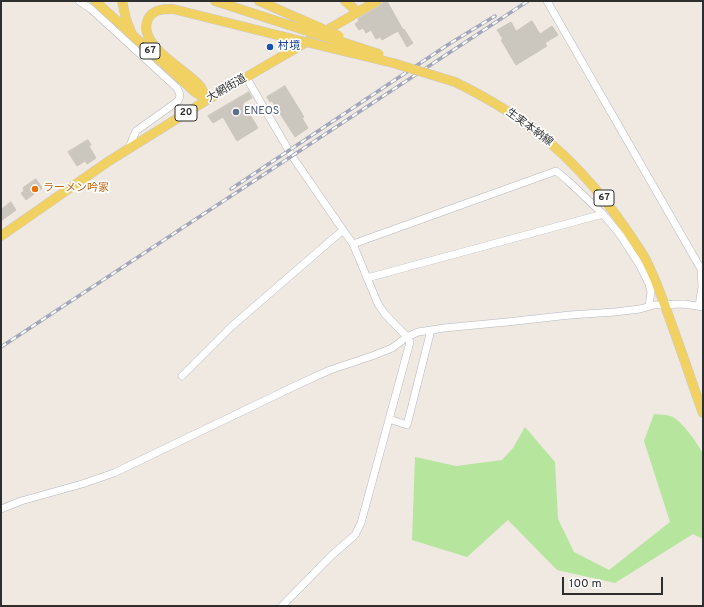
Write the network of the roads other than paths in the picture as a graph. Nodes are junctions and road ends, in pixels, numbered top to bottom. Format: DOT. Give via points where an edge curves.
graph roads {
  1 [pos="79,1"];
  2 [pos="95,1"];
  3 [pos="122,1"];
  4 [pos="215,1"];
  5 [pos="259,1"];
  6 [pos="346,1"];
  7 [pos="377,1"];
  8 [pos="547,1"];
  9 [pos="358,12"];
  10 [pos="133,35"];
  11 [pos="371,51"];
  12 [pos="246,77"];
  13 [pos="455,82"];
  14 [pos="207,100"];
  15 [pos="129,148"];
  16 [pos="603,214"];
  17 [pos="342,230"];
  18 [pos="1,236"];
  19 [pos="353,244"];
  20 [pos="702,268"];
  21 [pos="367,278"];
  22 [pos="665,304"];
  23 [pos="649,306"];
  24 [pos="701,306"];
  25 [pos="431,330"];
  26 [pos="407,337"];
  27 [pos="182,376"];
  28 [pos="703,413"];
  29 [pos="389,419"];
  30 [pos="1,509"];
  31 [pos="282,606"];
  1 -- 15 [label="street" via="91,9 180,93 178,101 136,131"];
  2 -- 10 [label="main road, 67"];
  3 -- 10 [label="main road, 67"];
  4 -- 11 [label="main road, 生実本納線 / 67, bridge"];
  5 -- 11 [label="main road, bridge"];
  6 -- 9 [label="main road"];
  7 -- 9 [label="main road, 大網街道 / 20"];
  8 -- 20 [label="street"];
  9 -- 12 [label="main road, 大網街道 / 20"];
  10 -- 14 [label="main road, 67" via="194,92"];
  11 -- 13 [label="main road, 生実本納線 / 67, bridge"];
  12 -- 14 [label="main road, 大網街道 / 20"];
  12 -- 17 [label="street" via="292,156"];
  13 -- 14 [label="main road, 67, bridge" via="387,62 173,9 159,10 150,16 146,26 152,44 201,87"];
  13 -- 22 [label="main road, 生実本納線 / 67" via="538,132 584,174 625,227 645,258"];
  14 -- 15 [label="main road, 大網街道 / 20"];
  15 -- 18 [label="main road, 大網街道 / 20"];
  16 -- 19 [label="street" via="556,171"];
  16 -- 21 [label="street"];
  16 -- 23 [label="street" via="639,264 651,292"];
  17 -- 19 [label="street"];
  17 -- 27 [label="street" via="232,326"];
  19 -- 21 [label="street"];
  20 -- 24 [label="street"];
  21 -- 26 [label="street" via="378,304"];
  22 -- 23 [label="street"];
  22 -- 24 [label="street"];
  22 -- 28 [label="main road, 生実本納線 / 67"];
  23 -- 25 [label="street" via="615,312"];
  25 -- 26 [label="street"];
  25 -- 29 [label="street" via="407,425"];
  26 -- 29 [label="street" via="410,342"];
  26 -- 30 [label="street" via="392,348 296,385 114,473"];
  29 -- 31 [label="street" via="361,522 355,535"];
}
